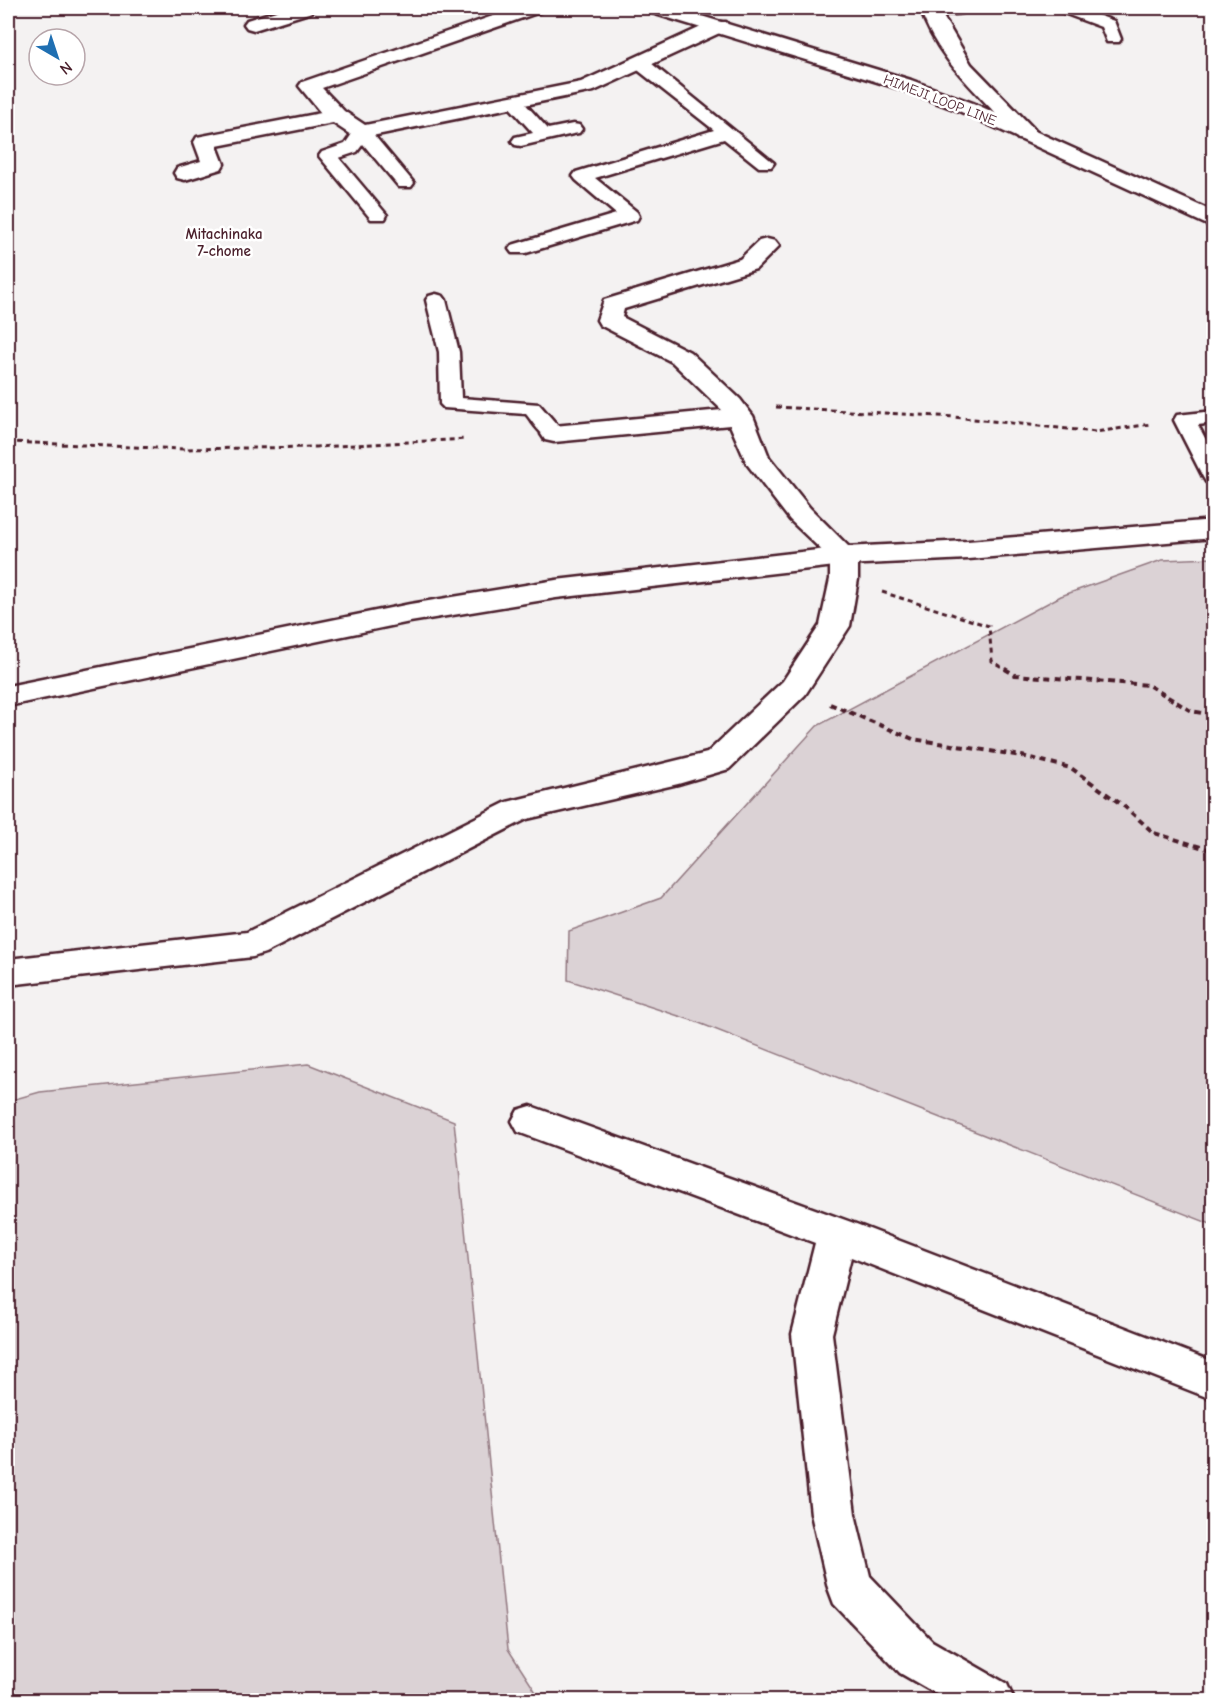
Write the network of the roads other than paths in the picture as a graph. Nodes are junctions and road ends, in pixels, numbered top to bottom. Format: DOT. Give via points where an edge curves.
graph roads {
  1 [pos="305,8"];
  2 [pos="533,8"];
  3 [pos="929,8"];
  4 [pos="934,8"];
  5 [pos="964,8"];
  6 [pos="1064,8"];
  7 [pos="670,9"];
  8 [pos="277,11"];
  9 [pos="254,24"];
  10 [pos="719,26"];
  11 [pos="1113,39"];
  12 [pos="640,63"];
  13 [pos="514,102"];
  14 [pos="336,116"];
  15 [pos="573,129"];
  16 [pos="362,132"];
  17 [pos="727,132"];
  18 [pos="1026,134"];
  19 [pos="544,135"];
  20 [pos="521,141"];
  21 [pos="765,163"];
  22 [pos="185,173"];
  23 [pos="405,183"];
  24 [pos="378,215"];
  25 [pos="1210,217"];
  26 [pos="767,246"];
  27 [pos="519,249"];
  28 [pos="436,300"];
  29 [pos="736,410"];
  30 [pos="1214,417"];
  31 [pos="554,434"];
  32 [pos="1214,477"];
  33 [pos="1214,529"];
  34 [pos="844,568"];
  35 [pos="8,696"];
  36 [pos="8,972"];
  37 [pos="531,1121"];
  38 [pos="837,1234"];
  39 [pos="1214,1381"];
  40 [pos="991,1701"];
  1 -- 8 [label="street"];
  2 -- 14 [label="street" via="309,86"];
  3 -- 18 [label="street" via="970,77 1011,114"];
  4 -- 5 [label="lane"];
  6 -- 11 [label="lane" via="1108,24"];
  7 -- 10 [label="street, HIMEJI LOOP LINE"];
  8 -- 9 [label="street"];
  10 -- 12 [label="street"];
  10 -- 18 [label="street, HIMEJI LOOP LINE" via="925,91"];
  12 -- 13 [label="street" via="587,87"];
  12 -- 17 [label="lane"];
  13 -- 16 [label="street"];
  13 -- 19 [label="lane"];
  14 -- 16 [label="street"];
  14 -- 22 [label="street" via="205,142 213,164"];
  15 -- 19 [label="lane"];
  16 -- 23 [label="lane"];
  16 -- 24 [label="lane" via="351,148 328,156"];
  17 -- 21 [label="lane"];
  17 -- 27 [label="lane" via="582,176 630,216"];
  18 -- 25 [label="street, HIMEJI LOOP LINE"];
  19 -- 20 [label="lane"];
  26 -- 29 [label="street" via="748,264 613,305 609,320 681,357"];
  28 -- 31 [label="lane" via="448,352 451,404 532,408"];
  29 -- 31 [label="street"];
  29 -- 34 [label="street" via="756,458"];
  30 -- 32 [label="lane" via="1185,420"];
  33 -- 34 [label="street" via="968,550"];
  34 -- 35 [label="street" via="623,581 481,601"];
  34 -- 36 [label="street" via="835,626 794,688 718,761 518,810 253,944"];
  37 -- 38 [label="street"];
  38 -- 39 [label="street"];
  38 -- 40 [label="street" via="812,1334 833,1514 850,1588 916,1658"];
}
